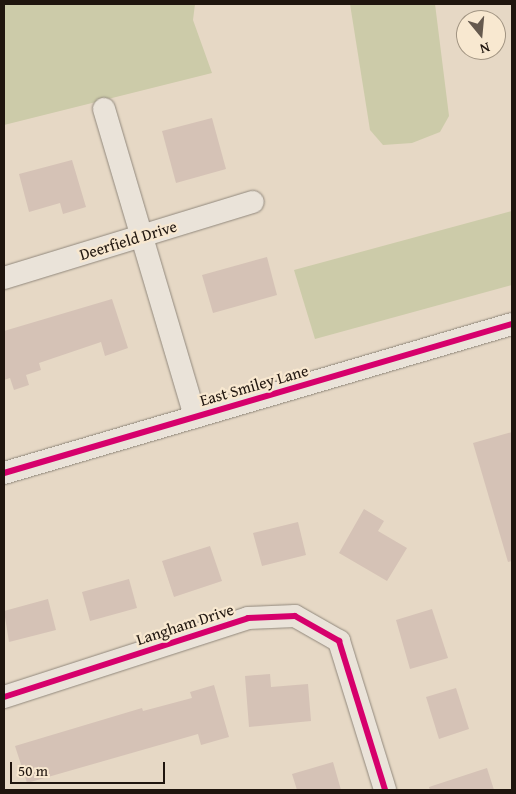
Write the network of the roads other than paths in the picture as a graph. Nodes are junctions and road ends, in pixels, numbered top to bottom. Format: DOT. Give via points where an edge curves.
graph roads {
  1 [pos="104,109"];
  2 [pos="253,202"];
  3 [pos="140,236"];
  4 [pos="4,278"];
  5 [pos="512,324"];
  6 [pos="195,417"];
  7 [pos="4,473"];
  8 [pos="4,697"];
  9 [pos="384,790"];
  1 -- 3 [label="street"];
  2 -- 3 [label="street, Deerfield Drive"];
  3 -- 4 [label="street, Deerfield Drive"];
  3 -- 6 [label="street"];
  5 -- 6 [label="street, East Smiley Lane"];
  6 -- 7 [label="street, East Smiley Lane"];
  8 -- 9 [label="street, Langham Drive" via="248,618 295,616 339,641"];
}
